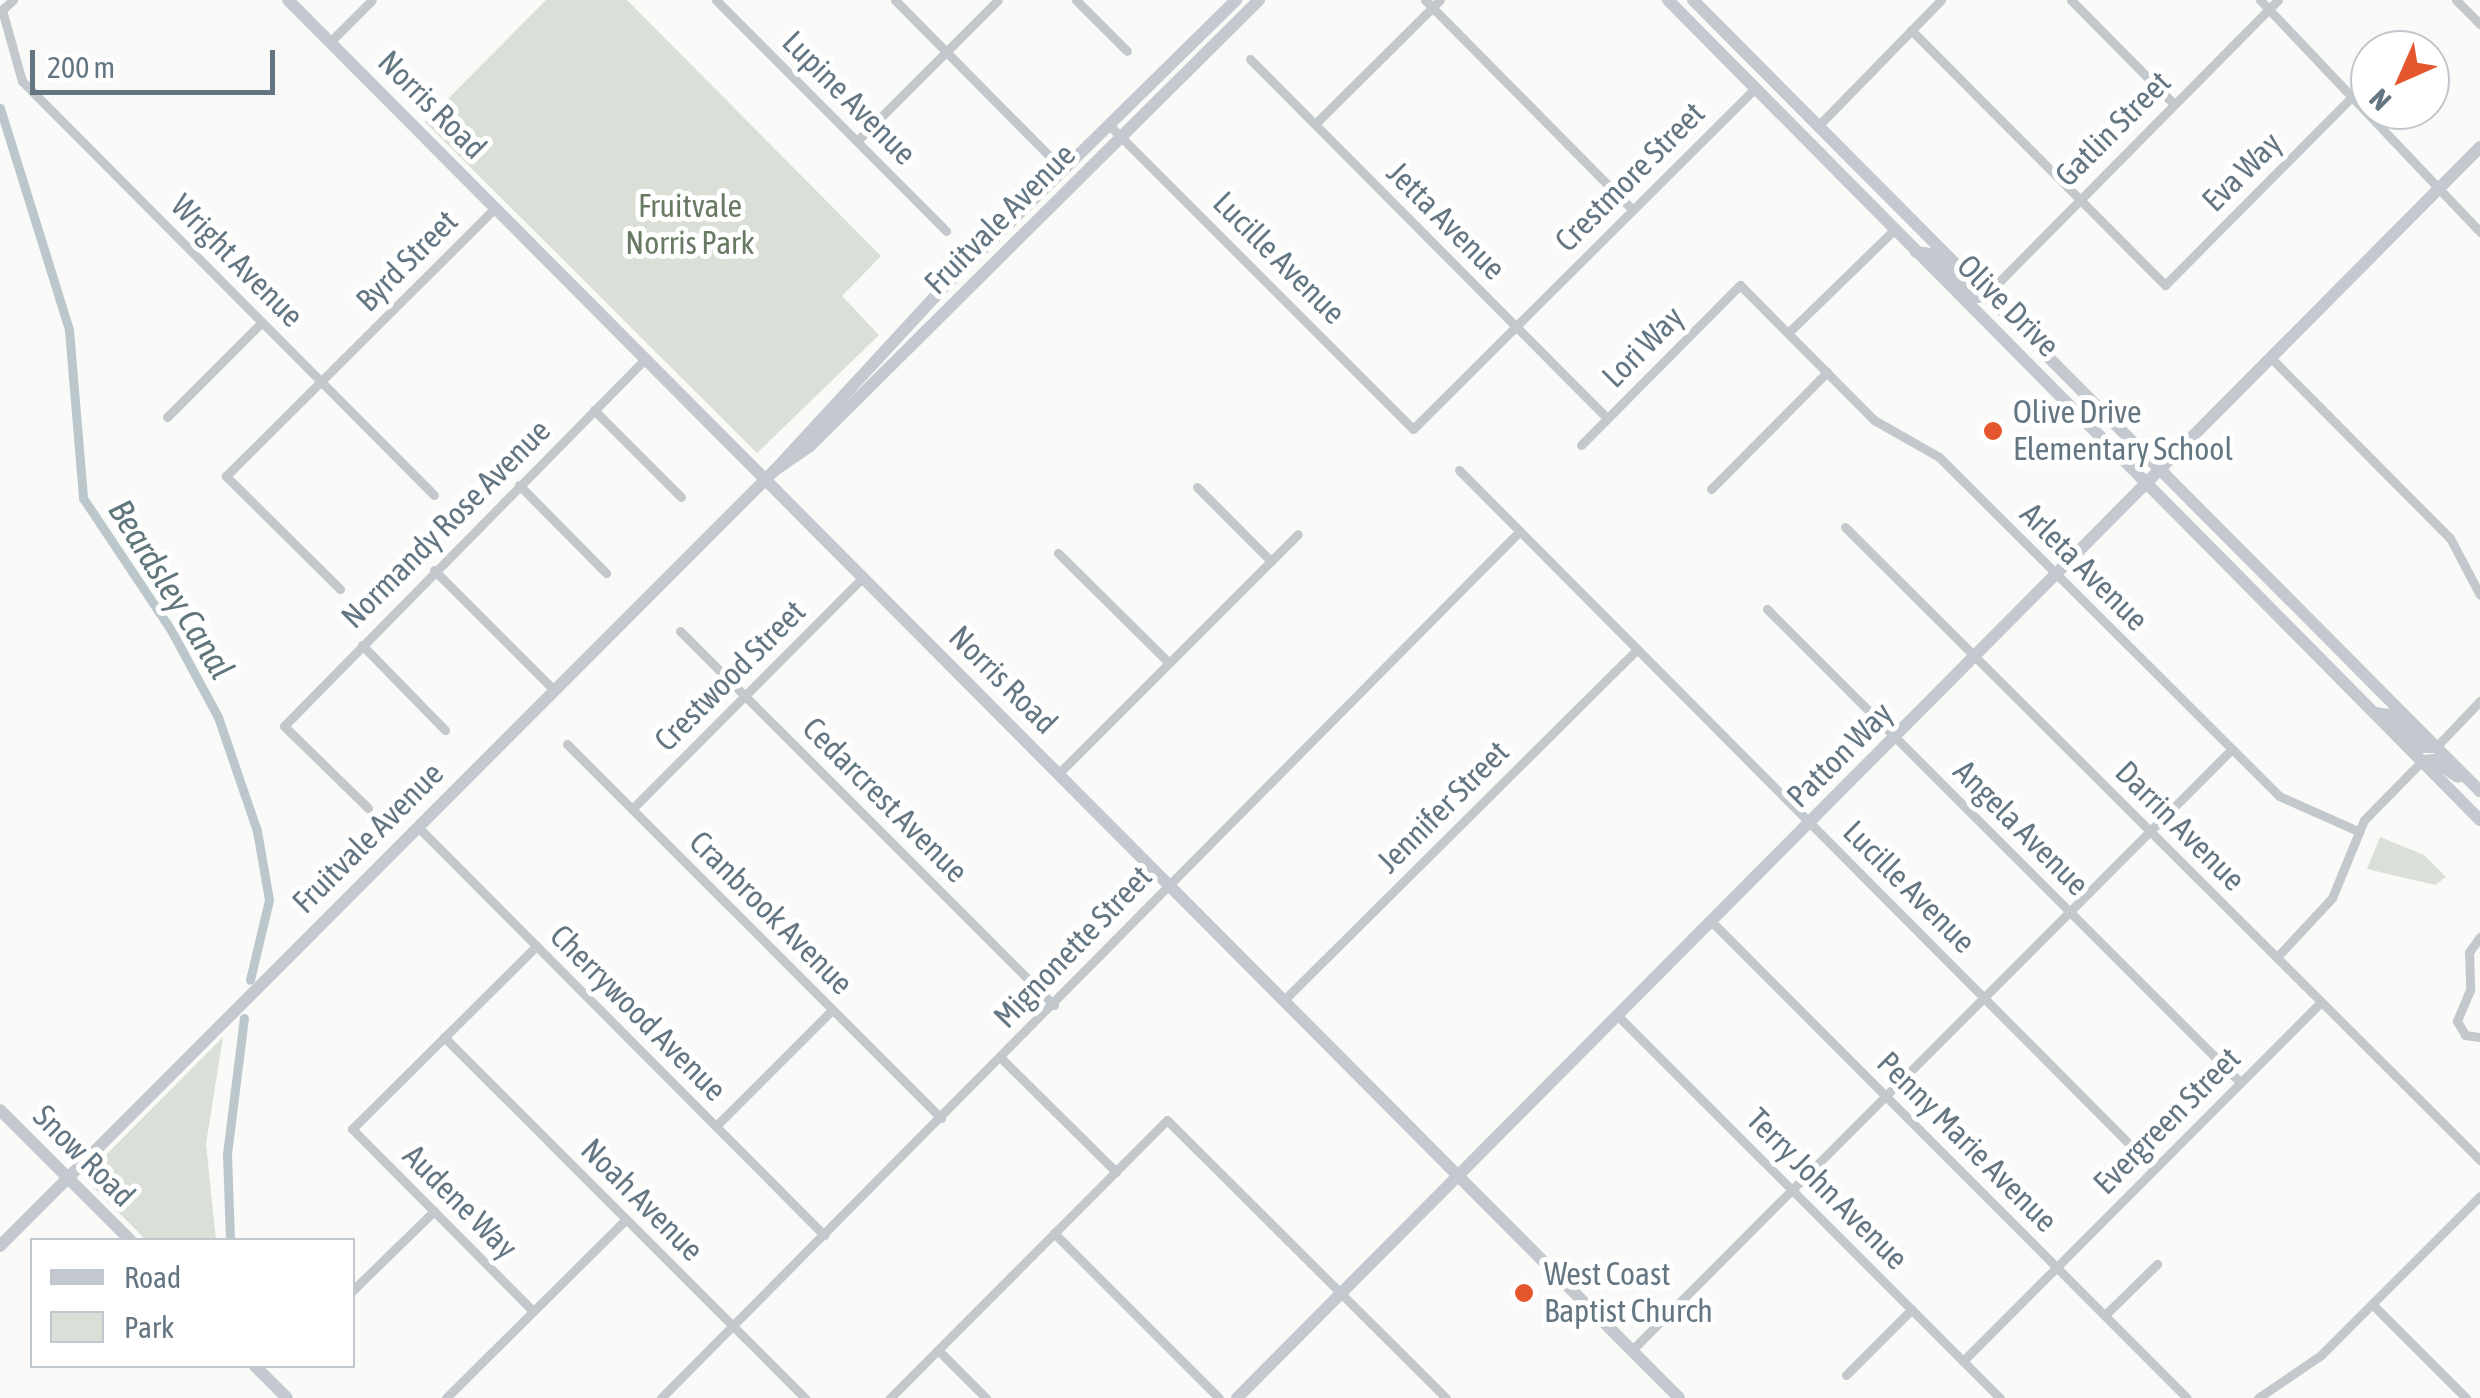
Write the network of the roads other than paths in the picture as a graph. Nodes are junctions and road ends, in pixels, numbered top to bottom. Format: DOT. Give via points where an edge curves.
graph roads {
  1 [pos="13,0"];
  2 [pos="288,0"];
  3 [pos="372,0"];
  4 [pos="716,0"];
  5 [pos="895,0"];
  6 [pos="998,0"];
  7 [pos="1076,0"];
  8 [pos="1236,0"];
  9 [pos="1259,0"];
  10 [pos="1668,0"];
  11 [pos="1693,0"];
  12 [pos="1941,0"];
  13 [pos="2071,0"];
  14 [pos="2260,0"];
  15 [pos="2278,0"];
  16 [pos="2456,0"];
  17 [pos="1432,2"];
  18 [pos="2269,9"];
  19 [pos="2480,24"];
  20 [pos="1911,30"];
  21 [pos="330,42"];
  22 [pos="1127,51"];
  23 [pos="946,52"];
  24 [pos="1250,59"];
  25 [pos="1755,88"];
  26 [pos="2350,91"];
  27 [pos="2350,99"];
  28 [pos="2174,104"];
  29 [pos="1108,124"];
  30 [pos="1315,124"];
  31 [pos="1818,126"];
  32 [pos="2385,130"];
  33 [pos="1121,136"];
  34 [pos="857,141"];
  35 [pos="2480,148"];
  36 [pos="1063,170"];
  37 [pos="2438,190"];
  38 [pos="2079,198"];
  39 [pos="495,208"];
  40 [pos="1632,208"];
  41 [pos="1894,230"];
  42 [pos="946,231"];
  43 [pos="2480,232"];
  44 [pos="1916,252"];
  45 [pos="1740,285"];
  46 [pos="1986,295"];
  47 [pos="262,322"];
  48 [pos="909,324"];
  49 [pos="1515,326"];
  50 [pos="1788,333"];
  51 [pos="922,336"];
  52 [pos="2271,358"];
  53 [pos="645,359"];
  54 [pos="1827,372"];
  55 [pos="321,382"];
  56 [pos="594,410"];
  57 [pos="167,417"];
  58 [pos="1607,418"];
  59 [pos="1413,428"];
  60 [pos="1581,445"];
  61 [pos="1459,470"];
  62 [pos="2163,473"];
  63 [pos="770,474"];
  64 [pos="518,486"];
  65 [pos="1197,487"];
  66 [pos="2150,487"];
  67 [pos="1710,488"];
  68 [pos="434,494"];
  69 [pos="682,497"];
  70 [pos="1845,526"];
  71 [pos="1520,531"];
  72 [pos="1298,534"];
  73 [pos="1058,552"];
  74 [pos="1271,561"];
  75 [pos="434,570"];
  76 [pos="606,572"];
  77 [pos="2058,576"];
  78 [pos="863,578"];
  79 [pos="340,590"];
  80 [pos="2480,595"];
  81 [pos="1766,609"];
  82 [pos="680,631"];
  83 [pos="362,645"];
  84 [pos="1637,649"];
  85 [pos="1976,657"];
  86 [pos="1169,663"];
  87 [pos="554,690"];
  88 [pos="745,696"];
  89 [pos="2480,701"];
  90 [pos="2374,713"];
  91 [pos="445,730"];
  92 [pos="1896,738"];
  93 [pos="567,744"];
  94 [pos="2436,747"];
  95 [pos="2232,749"];
  96 [pos="2422,761"];
  97 [pos="1058,774"];
  98 [pos="2480,792"];
  99 [pos="368,808"];
  100 [pos="632,809"];
  101 [pos="2480,820"];
  102 [pos="1810,823"];
  103 [pos="418,827"];
  104 [pos="2150,831"];
  105 [pos="2358,831"];
  106 [pos="1168,884"];
  107 [pos="2070,912"];
  108 [pos="1712,922"];
  109 [pos="2480,937"];
  110 [pos="536,946"];
  111 [pos="2276,957"];
  112 [pos="1984,998"];
  113 [pos="1284,1000"];
  114 [pos="2321,1002"];
  115 [pos="1054,1005"];
  116 [pos="832,1010"];
  117 [pos="1618,1016"];
  118 [pos="444,1037"];
  119 [pos="2480,1037"];
  120 [pos="1001,1058"];
  121 [pos="2241,1082"];
  122 [pos="1886,1096"];
  123 [pos="0,1110"];
  124 [pos="941,1118"];
  125 [pos="716,1126"];
  126 [pos="2480,1160"];
  127 [pos="2154,1169"];
  128 [pos="1116,1172"];
  129 [pos="1458,1176"];
  130 [pos="68,1178"];
  131 [pos="1792,1190"];
  132 [pos="2478,1203"];
  133 [pos="434,1211"];
  134 [pos="626,1219"];
  135 [pos="1054,1233"];
  136 [pos="824,1235"];
  137 [pos="128,1238"];
  138 [pos="0,1246"];
  139 [pos="2157,1264"];
  140 [pos="2057,1267"];
  141 [pos="355,1288"];
  142 [pos="1341,1294"];
  143 [pos="2372,1304"];
  144 [pos="1912,1310"];
  145 [pos="533,1311"];
  146 [pos="2105,1315"];
  147 [pos="733,1326"];
  148 [pos="938,1350"];
  149 [pos="1632,1350"];
  150 [pos="1963,1361"];
  151 [pos="257,1368"];
  152 [pos="1846,1375"];
  153 [pos="288,1398"];
  154 [pos="446,1398"];
  155 [pos="661,1398"];
  156 [pos="805,1398"];
  157 [pos="890,1398"];
  158 [pos="986,1398"];
  159 [pos="1219,1398"];
  160 [pos="1237,1398"];
  161 [pos="1446,1398"];
  162 [pos="1679,1398"];
  163 [pos="2000,1398"];
  164 [pos="2188,1398"];
  165 [pos="2258,1398"];
  166 [pos="2466,1398"];
  1 -- 47 [label="street, Wright Avenue" via="2,10 22,81"];
  2 -- 21 [label="main road, Norris Road"];
  3 -- 21 [label="street"];
  4 -- 34 [label="street, Lupine Avenue"];
  5 -- 23 [label="street"];
  6 -- 23 [label="street"];
  7 -- 22 [label="street"];
  8 -- 29 [label="main road, Fruitvale Avenue"];
  9 -- 33 [label="main road, Fruitvale Avenue"];
  10 -- 25 [label="main road, Olive Drive"];
  11 -- 31 [label="main road, Olive Drive"];
  12 -- 20 [label="street"];
  13 -- 28 [label="street"];
  14 -- 18 [label="street"];
  15 -- 18 [label="street, Gatlin Street"];
  16 -- 19 [label="street"];
  17 -- 30 [label="street"];
  17 -- 40 [label="street"];
  18 -- 26 [label="street"];
  18 -- 28 [label="street, Gatlin Street"];
  20 -- 31 [label="street"];
  20 -- 38 [label="street"];
  21 -- 39 [label="main road, Norris Road"];
  23 -- 34 [label="street"];
  23 -- 36 [label="street"];
  24 -- 30 [label="street, Jetta Avenue"];
  25 -- 31 [label="main road"];
  25 -- 40 [label="street, Crestmore Street"];
  25 -- 41 [label="main road, Olive Drive"];
  27 -- 38 [label="street, Eva Way" via="2166,285"];
  28 -- 38 [label="street, Gatlin Street"];
  29 -- 33 [label="street, Lucille Avenue"];
  29 -- 36 [label="main road, Fruitvale Avenue"];
  30 -- 49 [label="street, Jetta Avenue"];
  31 -- 46 [label="main road, Olive Drive"];
  32 -- 37 [label="street"];
  33 -- 51 [label="main road, Fruitvale Avenue"];
  33 -- 59 [label="street, Lucille Avenue"];
  34 -- 42 [label="street, Lupine Avenue"];
  35 -- 37 [label="main road, Patton Way"];
  36 -- 48 [label="main road, Fruitvale Avenue"];
  37 -- 43 [label="street"];
  37 -- 52 [label="main road, Patton Way"];
  38 -- 46 [label="street, Gatlin Street"];
  39 -- 53 [label="main road, Norris Road"];
  39 -- 55 [label="street, Byrd Street"];
  40 -- 49 [label="street, Crestmore Street"];
  41 -- 44 [label="main road, Olive Drive"];
  41 -- 50 [label="street"];
  44 -- 46 [label="main road" via="1930,254 1976,297"];
  44 -- 66 [label="main road, Olive Drive"];
  45 -- 50 [label="street, Arleta Avenue"];
  45 -- 58 [label="street, Lori Way"];
  46 -- 62 [label="main road, Olive Drive"];
  47 -- 55 [label="street, Wright Avenue"];
  47 -- 57 [label="street"];
  48 -- 51 [label="main road"];
  48 -- 63 [label="main road, Fruitvale Avenue"];
  49 -- 58 [label="street, Jetta Avenue"];
  49 -- 59 [label="street, Crestmore Street"];
  50 -- 54 [label="street, Arleta Avenue"];
  51 -- 63 [label="main road, Fruitvale Avenue" via="786,468"];
  52 -- 62 [label="main road, Patton Way"];
  52 -- 80 [label="street" via="2450,538"];
  53 -- 56 [label="street, Normandy Rose Avenue"];
  53 -- 63 [label="main road, Norris Road"];
  54 -- 67 [label="street"];
  54 -- 77 [label="street, Arleta Avenue" via="1884,428 1939,457"];
  55 -- 68 [label="street, Wright Avenue"];
  55 -- 79 [label="street, Byrd Street" via="226,476"];
  56 -- 64 [label="street, Normandy Rose Avenue"];
  56 -- 69 [label="street"];
  58 -- 60 [label="street, Lori Way"];
  61 -- 71 [label="street, Lucille Avenue"];
  62 -- 66 [label="main road, Patton Way"];
  62 -- 94 [label="main road, Olive Drive"];
  63 -- 78 [label="main road, Norris Road"];
  63 -- 87 [label="main road, Fruitvale Avenue"];
  64 -- 75 [label="street, Normandy Rose Avenue"];
  64 -- 76 [label="street"];
  65 -- 74 [label="street"];
  66 -- 77 [label="main road, Patton Way"];
  66 -- 90 [label="main road, Olive Drive"];
  70 -- 85 [label="street, Darrin Avenue"];
  71 -- 84 [label="street, Lucille Avenue"];
  71 -- 106 [label="street, Mignonette Street"];
  72 -- 74 [label="street"];
  73 -- 86 [label="street"];
  74 -- 86 [label="street"];
  75 -- 83 [label="street, Normandy Rose Avenue"];
  75 -- 87 [label="street"];
  77 -- 85 [label="main road, Patton Way"];
  77 -- 95 [label="street, Arleta Avenue"];
  78 -- 88 [label="street, Crestwood Street"];
  78 -- 97 [label="main road, Norris Road"];
  81 -- 92 [label="street, Angela Avenue"];
  82 -- 88 [label="street, Cedarcrest Avenue"];
  83 -- 91 [label="street"];
  83 -- 99 [label="street, Normandy Rose Avenue" via="284,726"];
  84 -- 102 [label="street, Lucille Avenue"];
  84 -- 113 [label="street, Jennifer Street"];
  85 -- 92 [label="main road, Patton Way"];
  85 -- 104 [label="street, Darrin Avenue"];
  86 -- 97 [label="street"];
  87 -- 103 [label="main road, Fruitvale Avenue"];
  88 -- 100 [label="street, Crestwood Street"];
  88 -- 115 [label="street, Cedarcrest Avenue"];
  89 -- 94 [label="street"];
  90 -- 94 [label="main road" via="2390,715 2422,746"];
  90 -- 96 [label="main road, Olive Drive"];
  92 -- 102 [label="main road, Patton Way"];
  92 -- 107 [label="street, Angela Avenue"];
  93 -- 100 [label="street, Cranbrook Avenue"];
  94 -- 98 [label="main road, Olive Drive"];
  95 -- 104 [label="street"];
  95 -- 105 [label="street, Arleta Avenue" via="2290,804"];
  96 -- 98 [label="main road" via="2433,760"];
  96 -- 101 [label="main road, Olive Drive"];
  96 -- 105 [label="street"];
  97 -- 106 [label="main road, Norris Road"];
  100 -- 116 [label="street, Cranbrook Avenue"];
  102 -- 108 [label="main road, Patton Way"];
  102 -- 112 [label="street, Lucille Avenue"];
  103 -- 110 [label="street, Cherrywood Avenue"];
  103 -- 130 [label="main road, Fruitvale Avenue"];
  104 -- 107 [label="street"];
  104 -- 111 [label="street, Darrin Avenue"];
  105 -- 111 [label="street" via="2332,898"];
  106 -- 113 [label="main road, Norris Road"];
  106 -- 115 [label="street, Mignonette Street"];
  107 -- 112 [label="street"];
  107 -- 121 [label="street, Angela Avenue"];
  108 -- 117 [label="main road, Patton Way"];
  108 -- 122 [label="street, Penny Marie Avenue"];
  109 -- 119 [label="street" via="2470,946 2470,990 2457,1020 2465,1034"];
  110 -- 118 [label="street"];
  110 -- 125 [label="street, Cherrywood Avenue"];
  111 -- 114 [label="street, Darrin Avenue"];
  112 -- 122 [label="street"];
  112 -- 127 [label="street, Lucille Avenue"];
  113 -- 129 [label="main road, Norris Road"];
  114 -- 121 [label="street, Evergreen Street"];
  114 -- 126 [label="street, Darrin Avenue"];
  115 -- 120 [label="street, Mignonette Street"];
  116 -- 124 [label="street, Cranbrook Avenue"];
  116 -- 125 [label="street"];
  117 -- 129 [label="main road, Patton Way"];
  117 -- 131 [label="street, Terry John Avenue"];
  118 -- 133 [label="street, Audene Way" via="352,1129"];
  118 -- 134 [label="street, Noah Avenue"];
  120 -- 124 [label="street, Mignonette Street"];
  120 -- 128 [label="street"];
  121 -- 127 [label="street, Evergreen Street"];
  122 -- 131 [label="street"];
  122 -- 140 [label="street, Penny Marie Avenue"];
  123 -- 130 [label="main road, Snow Road"];
  124 -- 136 [label="street, Mignonette Street"];
  125 -- 136 [label="street, Cherrywood Avenue"];
  127 -- 140 [label="street, Evergreen Street"];
  128 -- 135 [label="street"];
  128 -- 142 [label="street" via="1168,1120"];
  129 -- 142 [label="main road, Patton Way"];
  129 -- 149 [label="main road, Norris Road"];
  130 -- 137 [label="main road, Snow Road"];
  130 -- 138 [label="main road, Fruitvale Avenue"];
  131 -- 144 [label="street, Terry John Avenue"];
  131 -- 149 [label="street"];
  132 -- 143 [label="street"];
  133 -- 141 [label="street"];
  133 -- 145 [label="street, Audene Way"];
  134 -- 145 [label="street"];
  134 -- 147 [label="street, Noah Avenue"];
  135 -- 148 [label="street"];
  135 -- 159 [label="street"];
  136 -- 147 [label="street, Mignonette Street"];
  139 -- 146 [label="street"];
  140 -- 146 [label="street, Penny Marie Avenue"];
  140 -- 150 [label="street, Evergreen Street"];
  142 -- 160 [label="main road, Patton Way"];
  142 -- 161 [label="street"];
  143 -- 165 [label="street" via="2321,1355"];
  143 -- 166 [label="street"];
  144 -- 150 [label="street, Terry John Avenue"];
  144 -- 152 [label="street"];
  145 -- 154 [label="street"];
  146 -- 164 [label="street, Penny Marie Avenue"];
  147 -- 155 [label="street, Mignonette Street"];
  147 -- 156 [label="street, Noah Avenue"];
  148 -- 157 [label="street"];
  148 -- 158 [label="street"];
  149 -- 162 [label="main road, Norris Road"];
  150 -- 163 [label="street, Terry John Avenue"];
  151 -- 153 [label="main road"];
}
